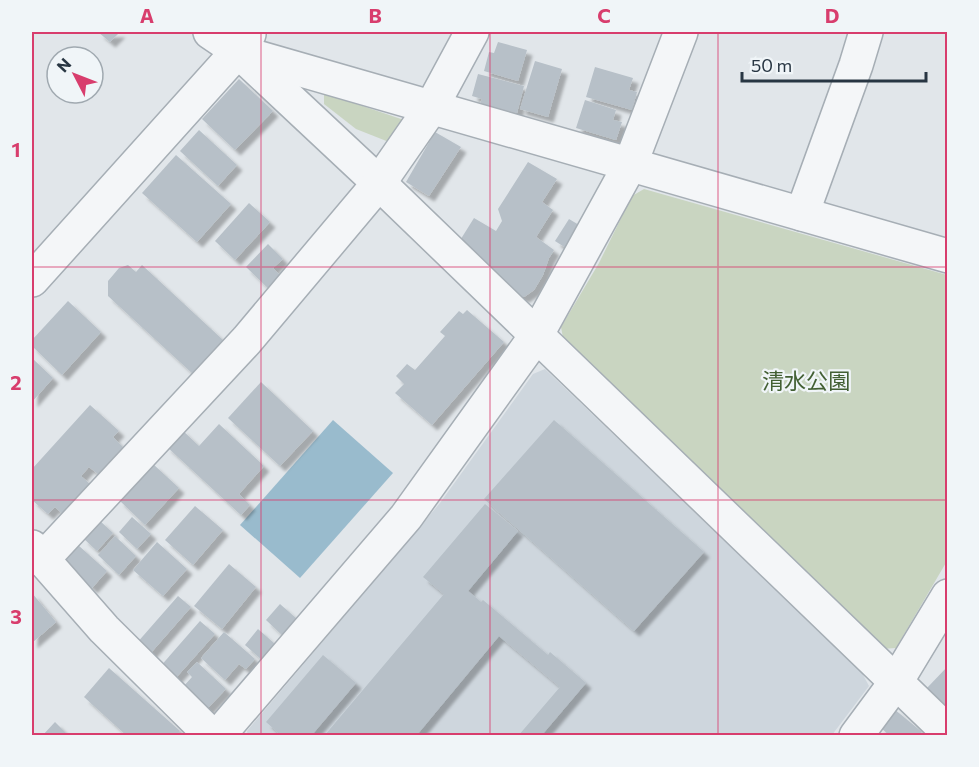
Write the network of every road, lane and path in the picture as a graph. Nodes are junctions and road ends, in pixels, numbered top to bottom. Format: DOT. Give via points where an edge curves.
graph roads {
  1 [pos="210,32"];
  2 [pos="472,32"];
  3 [pos="681,32"];
  4 [pos="866,32"];
  5 [pos="245,41"];
  6 [pos="431,108"];
  7 [pos="630,165"];
  8 [pos="379,183"];
  9 [pos="802,214"];
  10 [pos="947,254"];
  11 [pos="32,280"];
  12 [pos="536,336"];
  13 [pos="37,554"];
  14 [pos="948,596"];
  15 [pos="896,682"];
  16 [pos="948,732"];
  17 [pos="212,735"];
  18 [pos="218,735"];
  19 [pos="856,735"];
  1 -- 5 [label="street"];
  2 -- 6 [label="street"];
  3 -- 7 [label="street"];
  4 -- 9 [label="street"];
  5 -- 6 [label="street"];
  5 -- 8 [label="street"];
  5 -- 11 [label="street"];
  6 -- 7 [label="street"];
  6 -- 8 [label="street"];
  7 -- 9 [label="street"];
  7 -- 12 [label="street"];
  8 -- 12 [label="street"];
  8 -- 13 [label="street" via="247,340"];
  9 -- 10 [label="street"];
  12 -- 15 [label="street"];
  12 -- 18 [label="street" via="406,517"];
  13 -- 17 [label="street" via="104,629"];
  14 -- 15 [label="street"];
  15 -- 16 [label="street"];
  15 -- 19 [label="street"];
}
